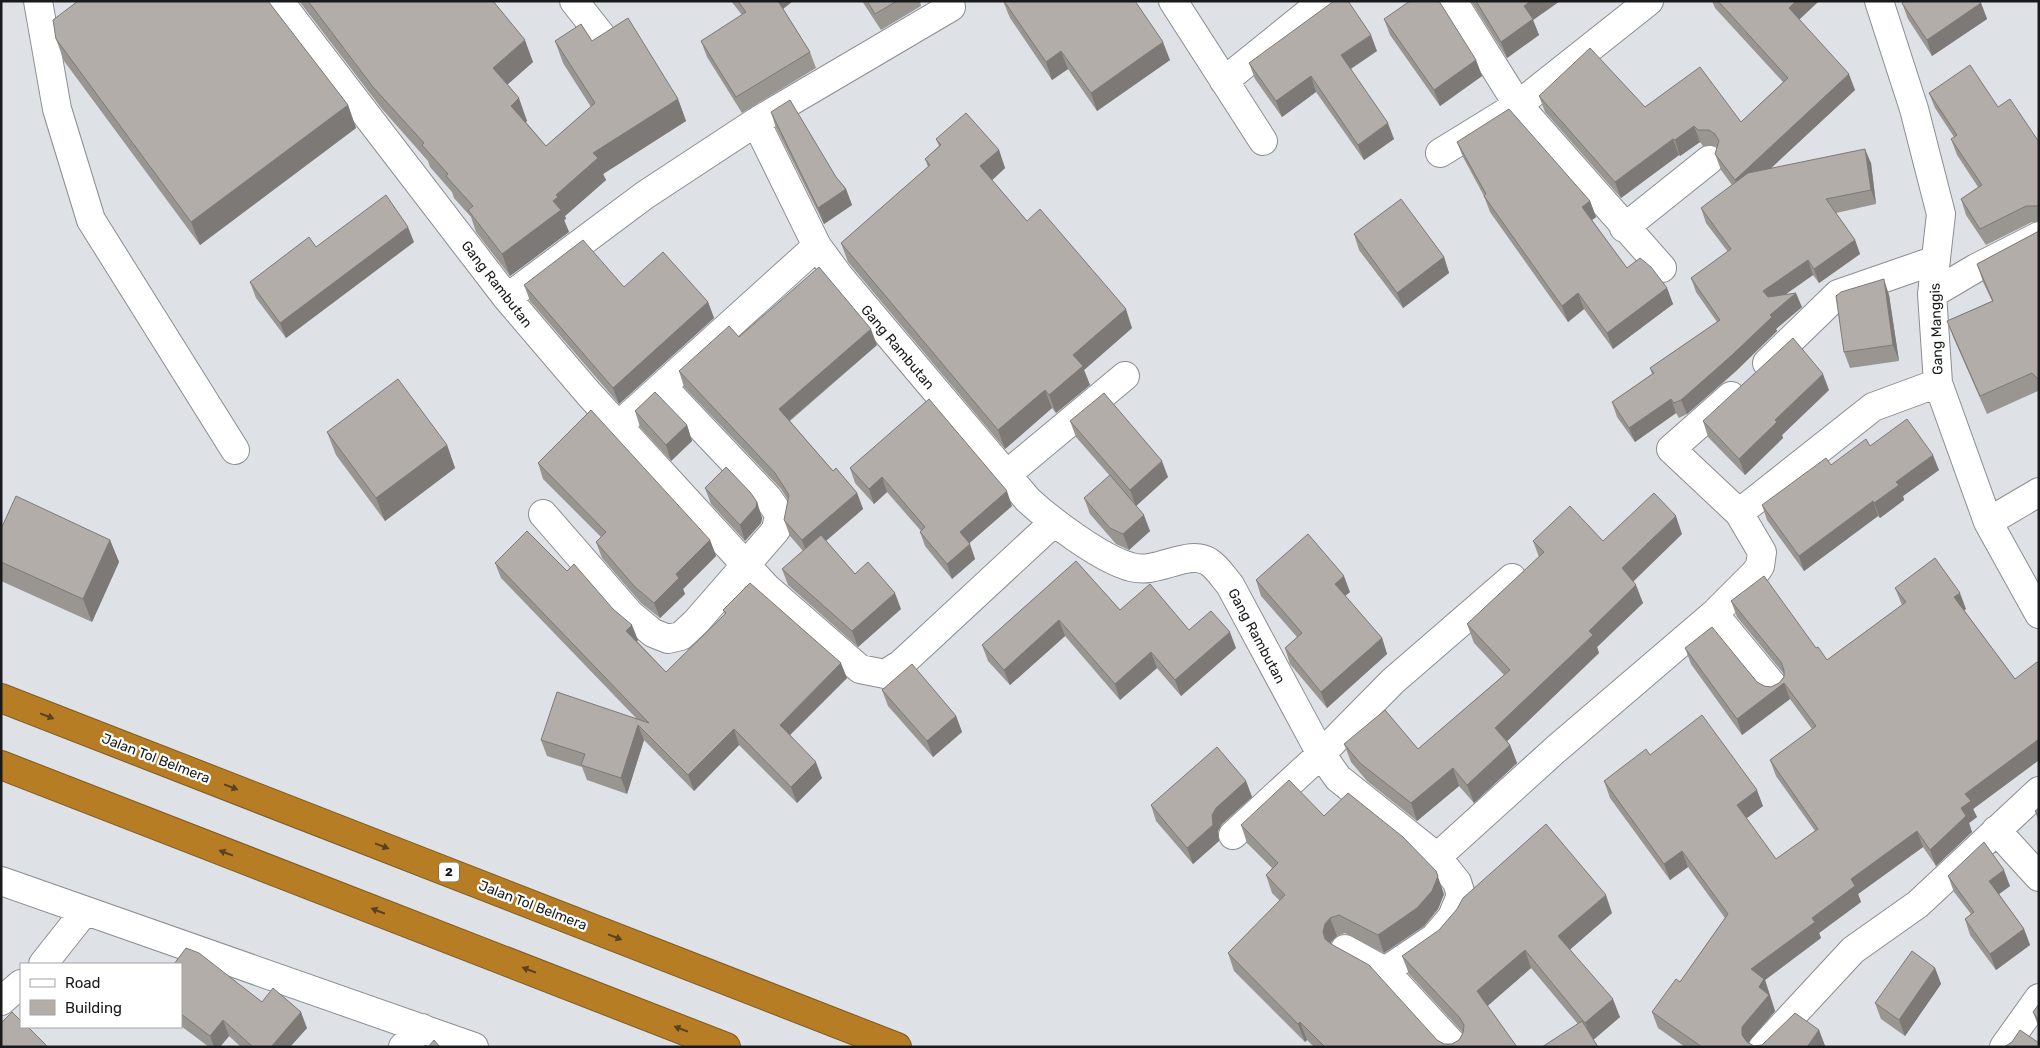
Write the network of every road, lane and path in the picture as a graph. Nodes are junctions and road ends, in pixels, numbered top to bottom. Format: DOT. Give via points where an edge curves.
graph roads {
  1 [pos="38,1"];
  2 [pos="279,1"];
  3 [pos="574,1"];
  4 [pos="1173,1"];
  5 [pos="1323,1"];
  6 [pos="1453,1"];
  7 [pos="1649,1"];
  8 [pos="1879,1"];
  9 [pos="951,8"];
  10 [pos="604,40"];
  11 [pos="1224,81"];
  12 [pos="1518,105"];
  13 [pos="756,122"];
  14 [pos="1262,141"];
  15 [pos="1440,153"];
  16 [pos="1709,160"];
  17 [pos="1624,228"];
  18 [pos="2039,236"];
  19 [pos="817,246"];
  20 [pos="1936,260"];
  21 [pos="1662,268"];
  22 [pos="1932,294"];
  23 [pos="507,298"];
  24 [pos="1125,376"];
  25 [pos="1938,383"];
  26 [pos="663,387"];
  27 [pos="618,426"];
  28 [pos="235,450"];
  29 [pos="1006,475"];
  30 [pos="2039,492"];
  31 [pos="1739,513"];
  32 [pos="543,514"];
  33 [pos="1988,522"];
  34 [pos="1053,523"];
  35 [pos="745,564"];
  36 [pos="1512,578"];
  37 [pos="1714,614"];
  38 [pos="2039,614"];
  39 [pos="1775,688"];
  40 [pos="1,698"];
  41 [pos="1321,754"];
  42 [pos="1,765"];
  43 [pos="2039,791"];
  44 [pos="1996,830"];
  45 [pos="1233,835"];
  46 [pos="1437,857"];
  47 [pos="2039,878"];
  48 [pos="1,881"];
  49 [pos="85,911"];
  50 [pos="1345,949"];
  51 [pos="44,963"];
  52 [pos="1385,971"];
  53 [pos="20,985"];
  54 [pos="2039,998"];
  55 [pos="1,1002"];
  56 [pos="412,1038"];
  57 [pos="474,1047"];
  58 [pos="726,1047"];
  59 [pos="897,1047"];
  60 [pos="1456,1047"];
  61 [pos="1763,1047"];
  62 [pos="2004,1047"];
  1 -- 28 [label="street" via="57,109 91,220"];
  2 -- 23 [label="street, Gang Rambutan"];
  3 -- 10 [label="street"];
  4 -- 11 [label="street"];
  5 -- 11 [label="street"];
  6 -- 12 [label="street"];
  7 -- 12 [label="street"];
  8 -- 20 [label="street, Gang Manggis" via="1914,109 1940,214"];
  9 -- 13 [label="street"];
  11 -- 14 [label="street"];
  12 -- 15 [label="street"];
  12 -- 17 [label="street"];
  13 -- 19 [label="street, Gang Rambutan"];
  13 -- 23 [label="street" via="645,195"];
  16 -- 17 [label="street"];
  17 -- 21 [label="street"];
  18 -- 22 [label="street"];
  19 -- 26 [label="street"];
  19 -- 29 [label="street, Gang Rambutan" via="838,276"];
  20 -- 22 [label="street, Gang Manggis"];
  20 -- 31 [label="street" via="1838,294 1748,382 1671,449"];
  22 -- 25 [label="street, Gang Manggis"];
  23 -- 27 [label="street, Gang Rambutan"];
  24 -- 29 [label="street"];
  25 -- 31 [label="street" via="1873,408"];
  25 -- 33 [label="street, Gang Manggis"];
  26 -- 27 [label="street"];
  26 -- 35 [label="street" via="768,498 779,514 776,530"];
  27 -- 35 [label="street, Gang Rambutan"];
  29 -- 34 [label="street, Gang Rambutan"];
  30 -- 33 [label="street"];
  31 -- 37 [label="street" via="1760,547 1762,557 1755,573"];
  32 -- 35 [label="street" via="630,614 653,633 668,639 681,636 696,622"];
  33 -- 38 [label="street, Gang Manggis"];
  34 -- 35 [label="street, Gang Rambutan" via="901,664 885,674 860,669 780,600"];
  34 -- 41 [label="street, Gang Rambutan" via="1120,564 1133,568 1160,567 1196,556 1210,562 1230,585"];
  36 -- 41 [label="street" via="1393,681"];
  37 -- 39 [label="street"];
  37 -- 46 [label="street" via="1555,750"];
  40 -- 59 [label="highway, Jalan Tol Belmera / 2, one-way"];
  41 -- 45 [label="street"];
  41 -- 46 [label="street, Gang Rambutan" via="1338,778"];
  58 -- 42 [label="highway, one-way"];
  43 -- 44 [label="street"];
  44 -- 47 [label="street"];
  44 -- 61 [label="street" via="1918,904 1853,950"];
  46 -- 52 [label="street, Gang Rambutan" via="1457,882 1461,895 1452,917 1434,938"];
  48 -- 49 [label="street"];
  49 -- 51 [label="street"];
  49 -- 56 [label="street"];
  50 -- 52 [label="street"];
  52 -- 60 [label="street"];
  53 -- 55 [label="street"];
  54 -- 62 [label="street"];
  56 -- 57 [label="street"];
}
